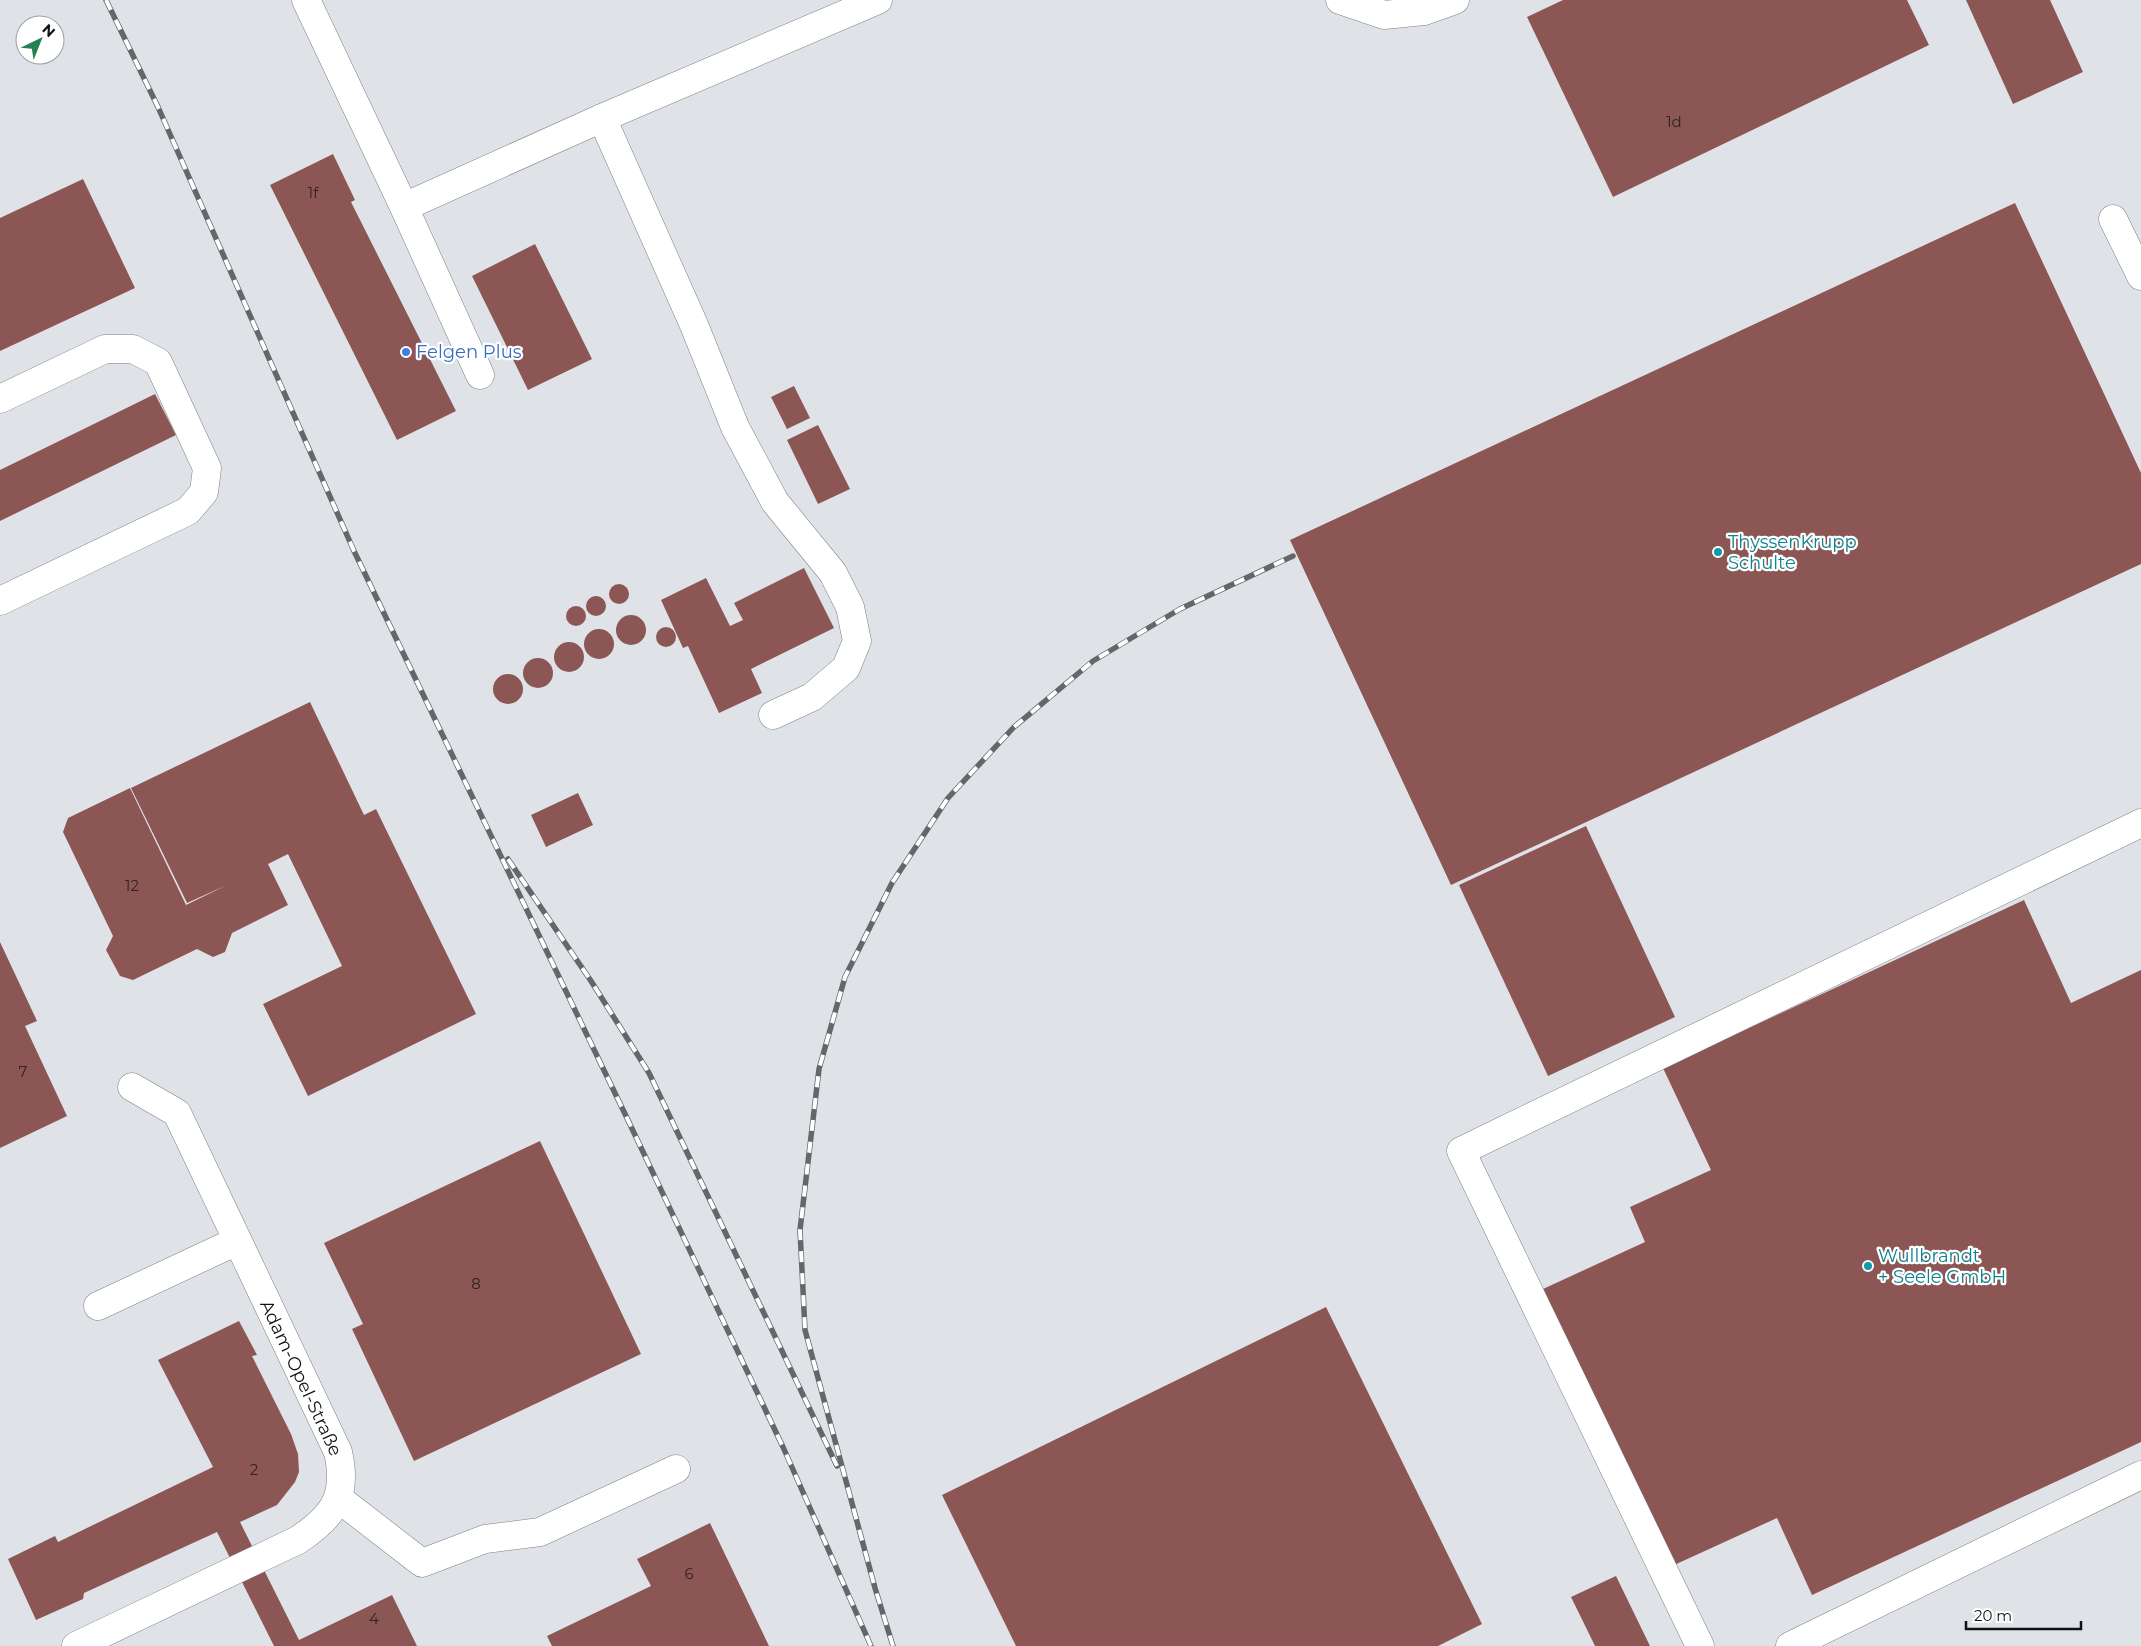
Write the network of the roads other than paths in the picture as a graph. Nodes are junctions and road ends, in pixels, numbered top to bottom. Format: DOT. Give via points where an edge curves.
graph roads {
  1 [pos="306,0"];
  2 [pos="878,0"];
  3 [pos="1340,0"];
  4 [pos="1455,0"];
  5 [pos="602,118"];
  6 [pos="404,207"];
  7 [pos="2113,219"];
  8 [pos="2141,276"];
  9 [pos="480,375"];
  10 [pos="0,399"];
  11 [pos="0,601"];
  12 [pos="773,715"];
  13 [pos="2141,823"];
  14 [pos="132,1087"];
  15 [pos="238,1241"];
  16 [pos="98,1306"];
  17 [pos="676,1469"];
  18 [pos="2141,1475"];
  19 [pos="338,1498"];
  20 [pos="76,1646"];
  21 [pos="1700,1646"];
  22 [pos="1790,1646"];
  1 -- 6 [label="street"];
  2 -- 5 [label="street"];
  3 -- 4 [label="street" via="1384,15 1424,11"];
  5 -- 6 [label="street"];
  5 -- 12 [label="street" via="735,427 775,502 833,573 850,607 857,641 846,668 812,697"];
  6 -- 9 [label="street"];
  7 -- 8 [label="street"];
  10 -- 11 [label="street" via="105,349 133,349 158,362 207,468 204,492 188,511"];
  13 -- 21 [label="street" via="1461,1151"];
  14 -- 15 [label="street, Adam-Opel-Straße" via="177,1113"];
  15 -- 16 [label="street"];
  15 -- 19 [label="street, Adam-Opel-Straße" via="338,1452 343,1474"];
  17 -- 19 [label="street" via="540,1532 486,1539 422,1563"];
  18 -- 22 [label="street"];
  19 -- 20 [label="street, Adam-Opel-Straße" via="326,1519 298,1540"];
}
